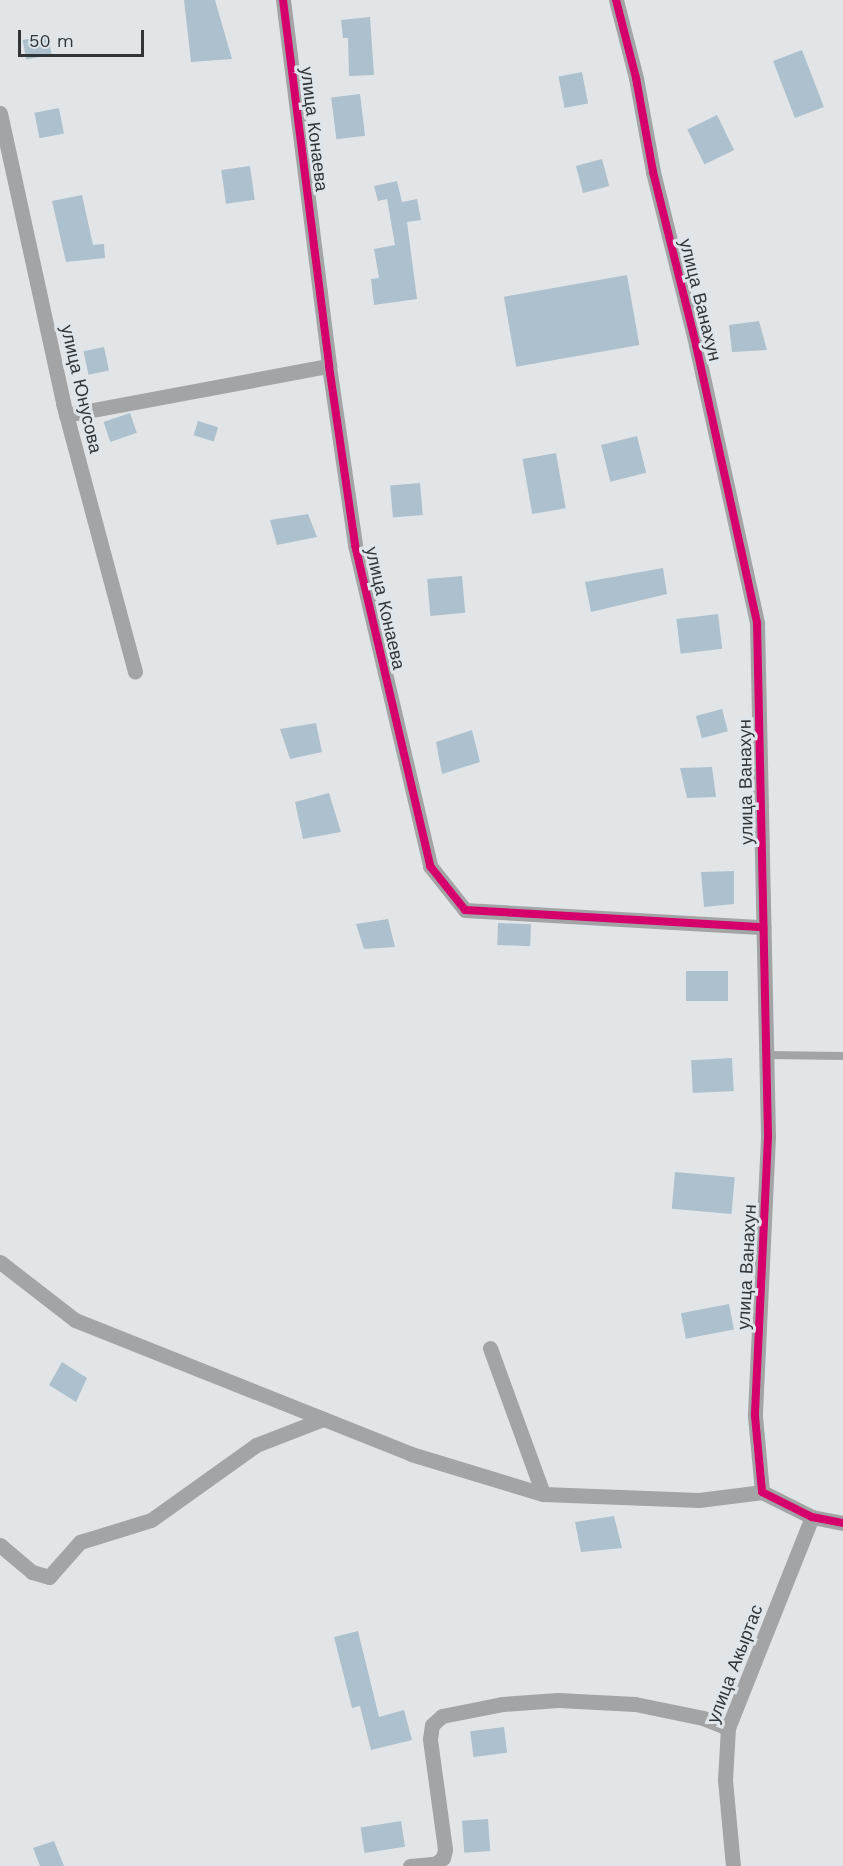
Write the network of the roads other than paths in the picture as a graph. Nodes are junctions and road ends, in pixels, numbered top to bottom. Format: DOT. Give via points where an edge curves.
graph roads {
  1 [pos="283,0"];
  2 [pos="616,0"];
  3 [pos="0,113"];
  4 [pos="329,366"];
  5 [pos="66,415"];
  6 [pos="135,672"];
  7 [pos="764,927"];
  8 [pos="767,1055"];
  9 [pos="843,1056"];
  10 [pos="0,1262"];
  11 [pos="490,1348"];
  12 [pos="323,1419"];
  13 [pos="762,1492"];
  14 [pos="543,1494"];
  15 [pos="812,1517"];
  16 [pos="843,1523"];
  17 [pos="0,1545"];
  18 [pos="728,1728"];
  19 [pos="410,1866"];
  20 [pos="733,1866"];
  1 -- 4 [label="street, улица Конаева"];
  2 -- 7 [label="street, улица Ванахун" via="757,622"];
  3 -- 5 [label="street, улица Юнусова"];
  4 -- 5 [label="street"];
  4 -- 7 [label="street, улица Конаева" via="355,545 429,866 465,910"];
  5 -- 6 [label="street, улица Юнусова"];
  7 -- 8 [label="street, улица Ванахун"];
  8 -- 9 [label="lane"];
  8 -- 13 [label="street, улица Ванахун" via="768,1137 755,1416"];
  10 -- 12 [label="street" via="75,1320"];
  11 -- 14 [label="street"];
  12 -- 14 [label="street" via="411,1454"];
  12 -- 17 [label="street" via="256,1445 151,1520 80,1542 49,1576 32,1572"];
  13 -- 14 [label="street" via="699,1500"];
  13 -- 15 [label="street"];
  15 -- 16 [label="street"];
  15 -- 18 [label="street, улица Акыртас"];
  18 -- 19 [label="street" via="703,1718 635,1704 558,1700 502,1704 442,1716 432,1725 430,1739 445,1850 443,1858 435,1864"];
  18 -- 20 [label="street, улица Акыртас" via="725,1780"];
}
